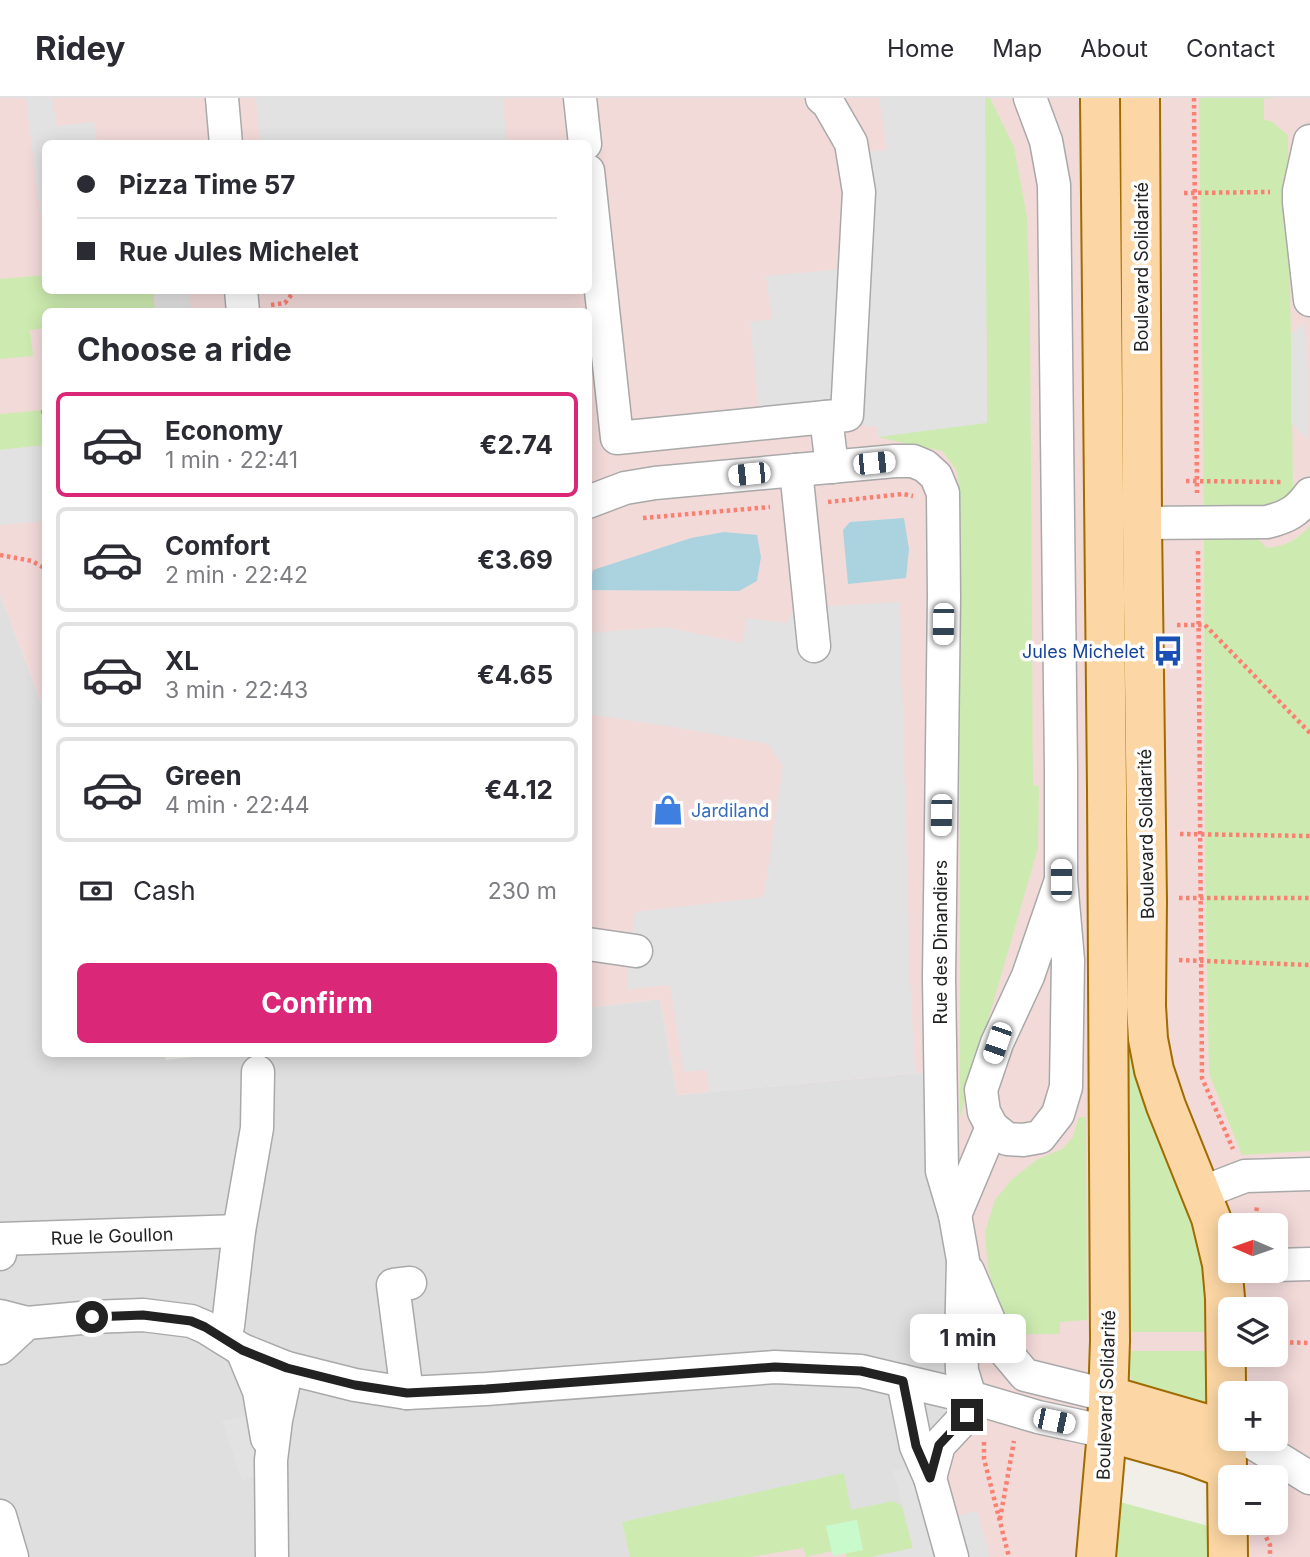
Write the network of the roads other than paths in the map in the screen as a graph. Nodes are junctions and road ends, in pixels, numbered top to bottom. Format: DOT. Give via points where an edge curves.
graph roads {
  1 [pos="222,98"];
  2 [pos="580,98"];
  3 [pos="822,98"];
  4 [pos="1030,98"];
  5 [pos="1100,98"];
  6 [pos="1140,98"];
  7 [pos="226,140"];
  8 [pos="585,140"];
  9 [pos="1310,141"];
  10 [pos="592,208"];
  11 [pos="1310,300"];
  12 [pos="825,417"];
  13 [pos="832,467"];
  14 [pos="796,470"];
  15 [pos="1299,488"];
  16 [pos="592,500"];
  17 [pos="1142,523"];
  18 [pos="814,646"];
  19 [pos="1061,880"];
  20 [pos="592,945"];
  21 [pos="636,951"];
  22 [pos="258,1072"];
  23 [pos="992,1127"];
  24 [pos="1310,1174"];
  25 [pos="1201,1193"];
  26 [pos="955,1215"];
  27 [pos="239,1231"];
  28 [pos="1218,1239"];
  29 [pos="0,1254"];
  30 [pos="963,1260"];
  31 [pos="1310,1264"];
  32 [pos="1288,1265"];
  33 [pos="410,1283"];
  34 [pos="1225,1283"];
  35 [pos="14,1320"];
  36 [pos="232,1344"];
  37 [pos="0,1348"];
  38 [pos="287,1368"];
  39 [pos="903,1381"];
  40 [pos="1231,1381"];
  41 [pos="407,1393"];
  42 [pos="964,1411"];
  43 [pos="1108,1414"];
  44 [pos="1220,1451"];
  45 [pos="1236,1451"];
  46 [pos="1241,1451"];
  47 [pos="271,1460"];
  48 [pos="930,1478"];
  49 [pos="1310,1479"];
  50 [pos="1288,1480"];
  51 [pos="0,1516"];
  52 [pos="12,1557"];
  53 [pos="272,1557"];
  54 [pos="952,1557"];
  55 [pos="1096,1557"];
  56 [pos="1228,1557"];
  1 -- 7 [label="street"];
  2 -- 8 [label="street"];
  3 -- 12 [label="street" via="851,143 859,192 848,415"];
  4 -- 19 [label="street" via="1046,141 1054,185"];
  5 -- 43 [label="main road, Boulevard Solidarité"];
  6 -- 17 [label="main road, Boulevard Solidarité"];
  9 -- 11 [label="street" via="1299,202"];
  10 -- 12 [label="street" via="617,438"];
  12 -- 13 [label="street"];
  13 -- 14 [label="street, Rue des Dinandiers"];
  13 -- 26 [label="street, Rue des Dinandiers" via="913,461 936,476 943,493 942,1171"];
  14 -- 16 [label="street, Rue des Dinandiers" via="655,483"];
  14 -- 18 [label="street"];
  15 -- 17 [label="street" via="1298,508 1285,518"];
  17 -- 25 [label="main road, Boulevard Solidarité" via="1148,1039 1166,1106"];
  19 -- 23 [label="street" via="981,1090"];
  19 -- 23 [label="street" via="1068,960 1066,1087 1058,1114 1040,1136 1007,1139"];
  20 -- 21 [label="street"];
  22 -- 27 [label="street" via="257,1128"];
  23 -- 26 [label="street"];
  24 -- 25 [label="street" via="1245,1176"];
  25 -- 28 [label="main road, Boulevard Solidarité"];
  26 -- 30 [label="street, Rue des Dinandiers"];
  27 -- 29 [label="street, Rue le Goullon" via="0,1239"];
  27 -- 36 [label="street" via="228,1326"];
  30 -- 42 [label="street, Rue des Dinandiers"];
  30 -- 43 [label="street, Rue des Dinandiers" via="999,1344 1025,1375"];
  31 -- 32 [label="street"];
  33 -- 41 [label="street" via="393,1285"];
  34 -- 40 [label="main road, Boulevard Solidarité"];
  35 -- 36 [label="street" via="143,1315 191,1321"];
  35 -- 37 [label="street"];
  36 -- 38 [label="street"];
  36 -- 47 [label="street" via="259,1391"];
  38 -- 41 [label="street"];
  38 -- 47 [label="street"];
  39 -- 41 [label="street" via="861,1371 775,1367"];
  39 -- 42 [label="street"];
  39 -- 48 [label="street" via="916,1446"];
  42 -- 43 [label="street" via="1038,1417"];
  42 -- 48 [label="street" via="939,1445"];
  43 -- 44 [label="main road" via="1189,1455"];
  43 -- 55 [label="main road, Boulevard Solidarité"];
  45 -- 56 [label="main road, Boulevard Solidarité"];
  46 -- 49 [label="street"];
  47 -- 53 [label="street"];
  48 -- 54 [label="street"];
  49 -- 50 [label="street"];
  51 -- 52 [label="street"];
}
